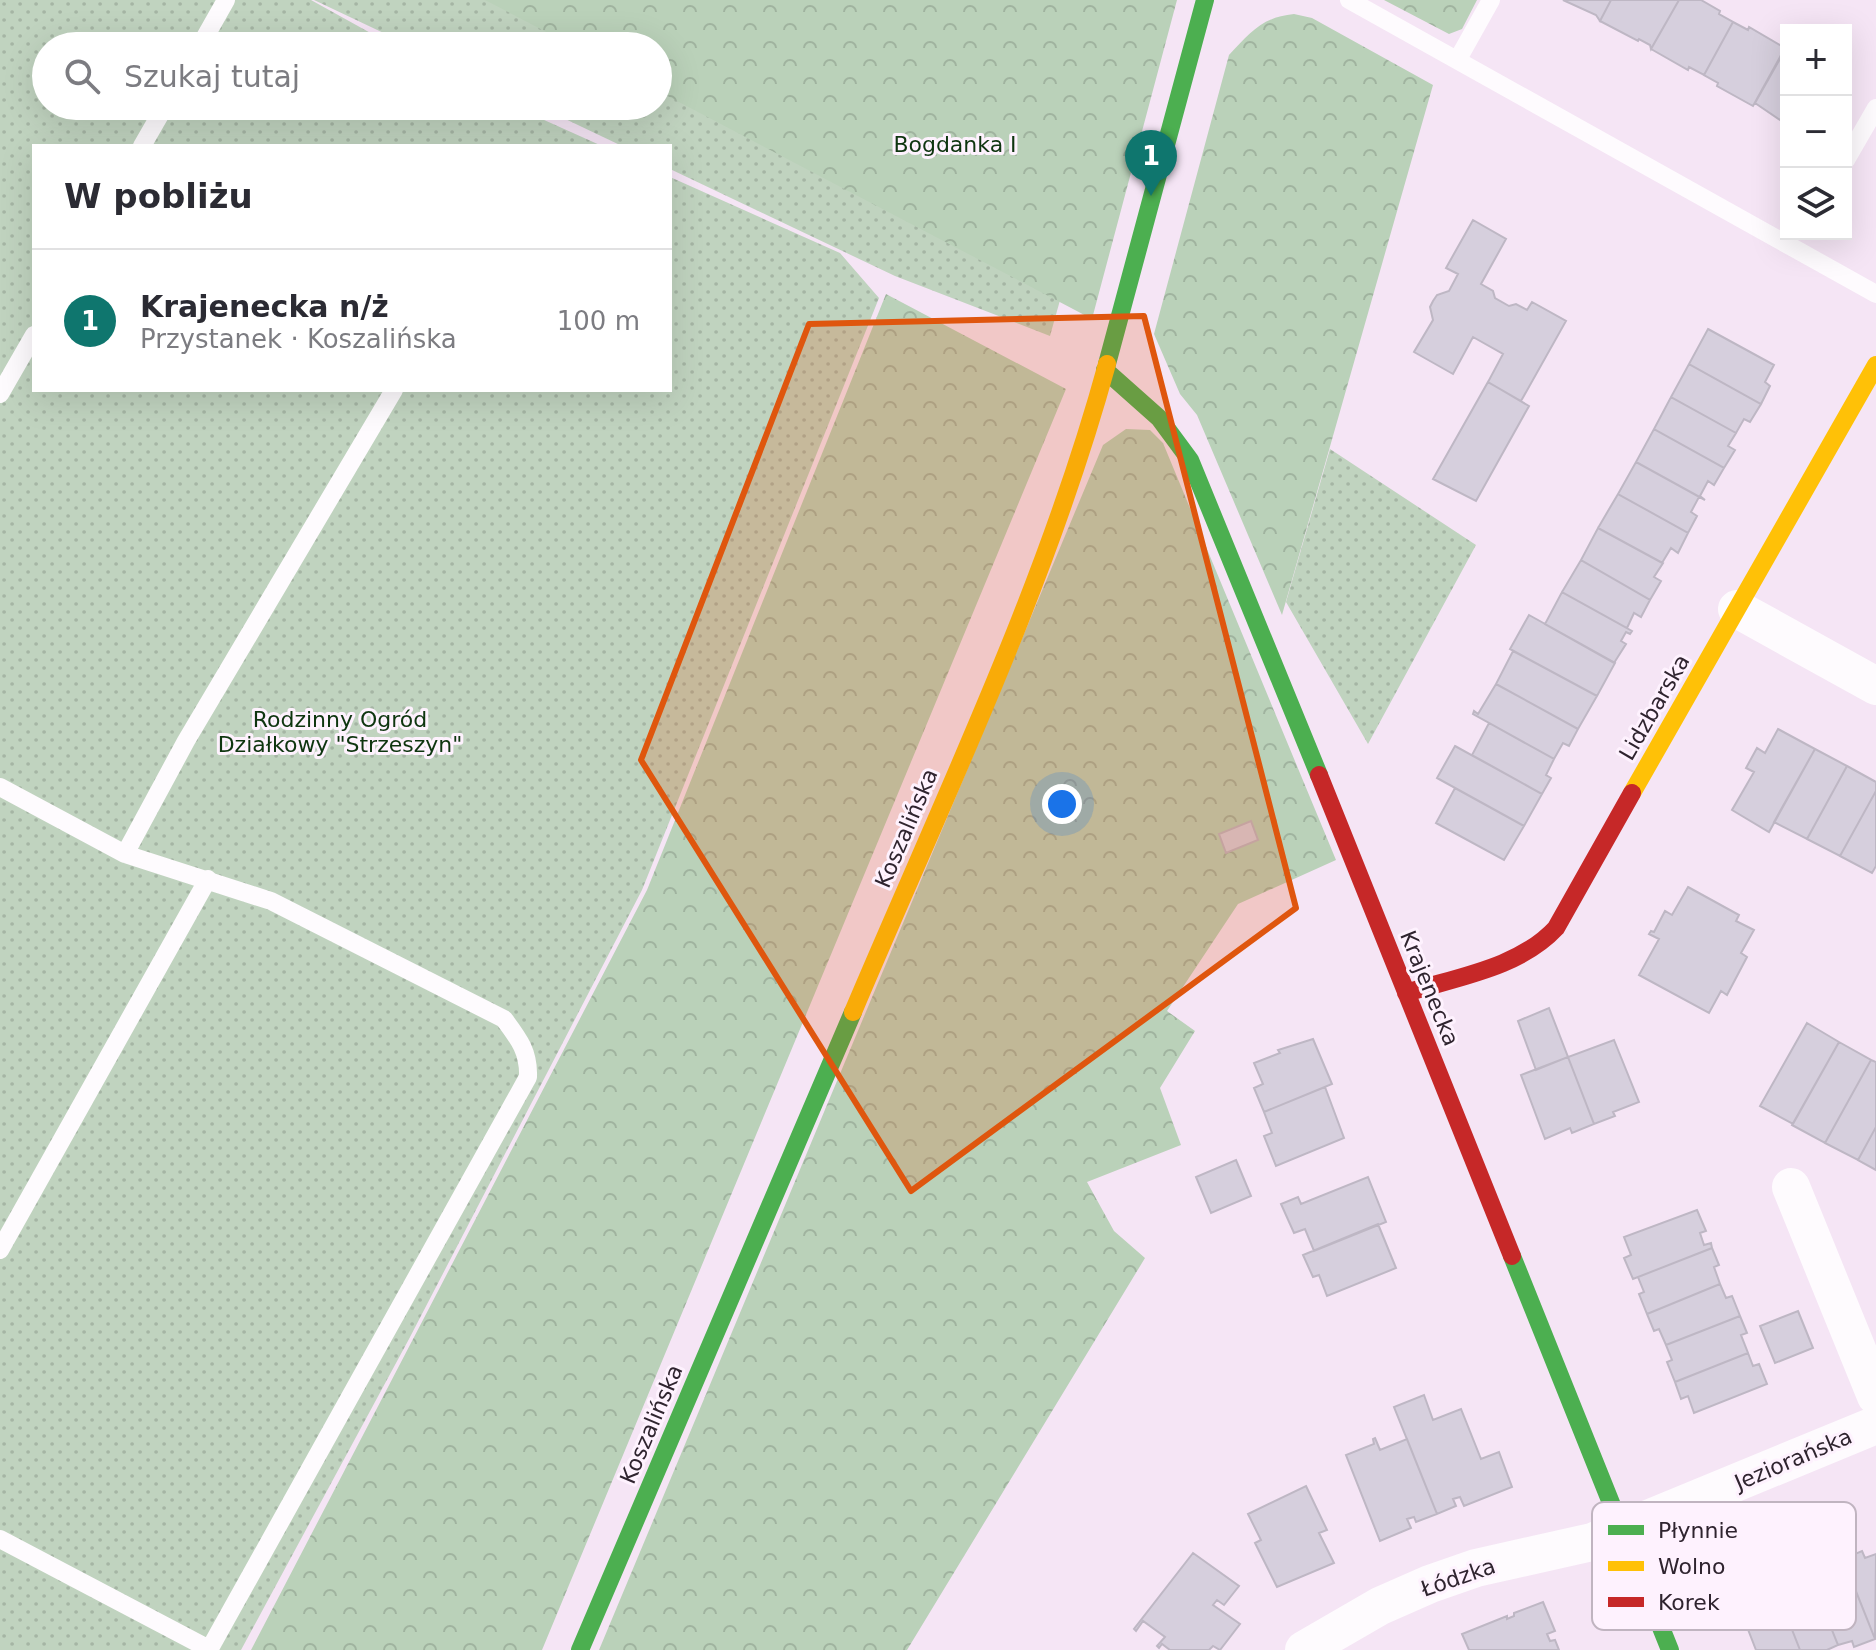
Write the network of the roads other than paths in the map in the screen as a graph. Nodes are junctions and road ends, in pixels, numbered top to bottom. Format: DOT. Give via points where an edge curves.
graph roads {
  1 [pos="226,0"];
  2 [pos="1205,0"];
  3 [pos="1349,0"];
  4 [pos="1491,0"];
  5 [pos="208,32"];
  6 [pos="1458,59"];
  7 [pos="1876,108"];
  8 [pos="157,120"];
  9 [pos="143,144"];
  10 [pos="1852,150"];
  11 [pos="1799,241"];
  12 [pos="1876,294"];
  13 [pos="32,338"];
  14 [pos="1876,365"];
  15 [pos="1105,370"];
  16 [pos="393,392"];
  17 [pos="0,394"];
  18 [pos="1737,609"];
  19 [pos="1876,686"];
  20 [pos="0,787"];
  21 [pos="125,854"];
  22 [pos="208,879"];
  23 [pos="1406,993"];
  24 [pos="1791,1187"];
  25 [pos="0,1250"];
  26 [pos="1876,1396"];
  27 [pos="1876,1425"];
  28 [pos="1610,1502"];
  29 [pos="1691,1502"];
  30 [pos="0,1539"];
  31 [pos="1592,1542"];
  32 [pos="1662,1630"];
  33 [pos="209,1649"];
  34 [pos="580,1650"];
  35 [pos="1304,1650"];
  36 [pos="1670,1650"];
  1 -- 5 [label="lane"];
  2 -- 15 [label="street, Koszalińska"];
  3 -- 6 [label="lane"];
  4 -- 6 [label="lane"];
  6 -- 11 [label="lane"];
  7 -- 10 [label="lane"];
  8 -- 9 [label="lane"];
  11 -- 12 [label="lane"];
  13 -- 17 [label="lane"];
  14 -- 18 [label="street, Lidzbarska"];
  15 -- 23 [label="street, Krajenecka" via="1161,417 1189,456"];
  15 -- 34 [label="street, Koszalińska" via="1076,468 1008,648"];
  16 -- 21 [label="lane"];
  18 -- 19 [label="street"];
  18 -- 23 [label="street, Lidzbarska" via="1556,928 1517,958"];
  20 -- 21 [label="lane"];
  21 -- 22 [label="lane"];
  22 -- 25 [label="lane"];
  22 -- 33 [label="lane" via="271,901 504,1019 524,1045 528,1060 528,1077"];
  23 -- 28 [label="street, Krajenecka"];
  24 -- 26 [label="street"];
  27 -- 29 [label="street, Jeziorańska"];
  30 -- 33 [label="lane"];
  31 -- 35 [label="street, Łódzka" via="1430,1584"];
  32 -- 36 [label="street, Krajenecka"];
}
